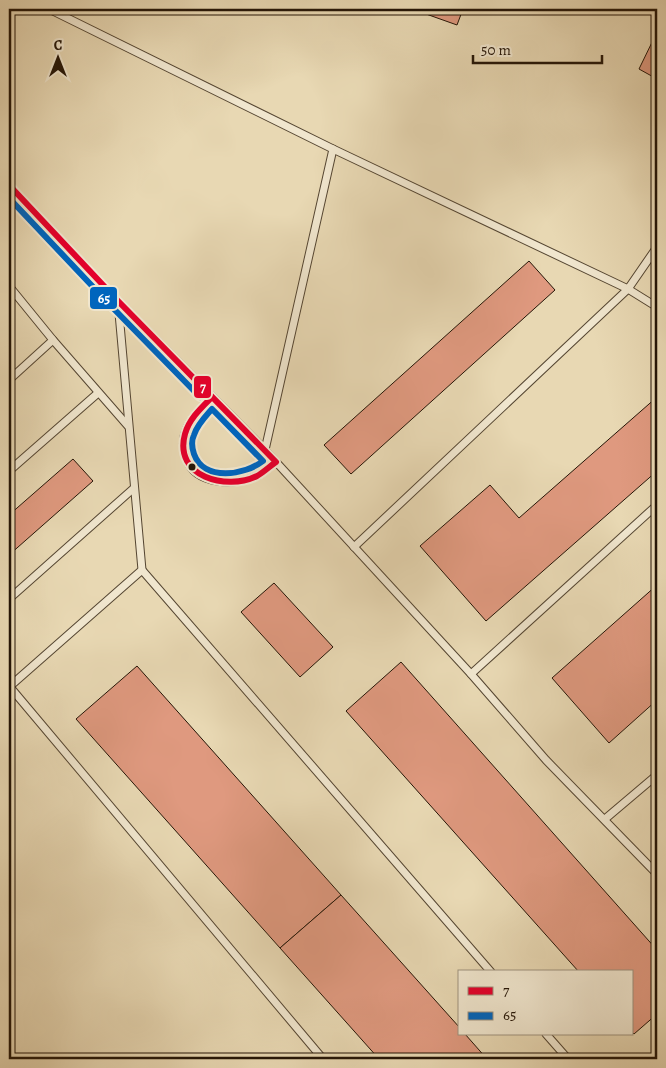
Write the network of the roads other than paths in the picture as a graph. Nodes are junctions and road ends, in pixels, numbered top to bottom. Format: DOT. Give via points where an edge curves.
graph roads {
  1 [pos="49,9"];
  2 [pos="333,148"];
  3 [pos="9,185"];
  4 [pos="657,247"];
  5 [pos="9,286"];
  6 [pos="628,289"];
  7 [pos="118,301"];
  8 [pos="657,307"];
  9 [pos="53,340"];
  10 [pos="9,380"];
  11 [pos="98,392"];
  12 [pos="212,397"];
  13 [pos="128,426"];
  14 [pos="265,450"];
  15 [pos="276,462"];
  16 [pos="9,471"];
  17 [pos="134,488"];
  18 [pos="657,504"];
  19 [pos="354,547"];
  20 [pos="142,570"];
  21 [pos="9,599"];
  22 [pos="472,674"];
  23 [pos="9,687"];
  24 [pos="657,775"];
  25 [pos="605,819"];
  26 [pos="657,874"];
  27 [pos="489,970"];
  28 [pos="548,1036"];
  29 [pos="657,1055"];
  30 [pos="323,1059"];
  31 [pos="568,1059"];
  32 [pos="653,1059"];
  1 -- 2 [label="lane"];
  2 -- 6 [label="lane"];
  2 -- 14 [label="lane"];
  3 -- 7 [label="lane"];
  4 -- 6 [label="lane"];
  5 -- 9 [label="lane"];
  6 -- 8 [label="lane"];
  6 -- 19 [label="lane"];
  7 -- 12 [label="lane"];
  7 -- 13 [label="lane"];
  9 -- 10 [label="lane"];
  9 -- 11 [label="lane"];
  11 -- 13 [label="lane"];
  11 -- 16 [label="lane"];
  12 -- 14 [label="lane"];
  12 -- 15 [label="lane" via="194,415 185,431 183,451 190,468 208,480 232,482 258,476"];
  13 -- 17 [label="lane"];
  14 -- 15 [label="lane"];
  15 -- 19 [label="lane"];
  17 -- 20 [label="lane"];
  17 -- 21 [label="lane"];
  18 -- 22 [label="lane"];
  19 -- 22 [label="lane"];
  20 -- 23 [label="lane"];
  20 -- 27 [label="lane"];
  22 -- 25 [label="lane" via="546,760"];
  23 -- 30 [label="lane"];
  24 -- 25 [label="lane"];
  25 -- 26 [label="lane"];
  28 -- 31 [label="lane"];
  29 -- 32 [label="lane"];
}
